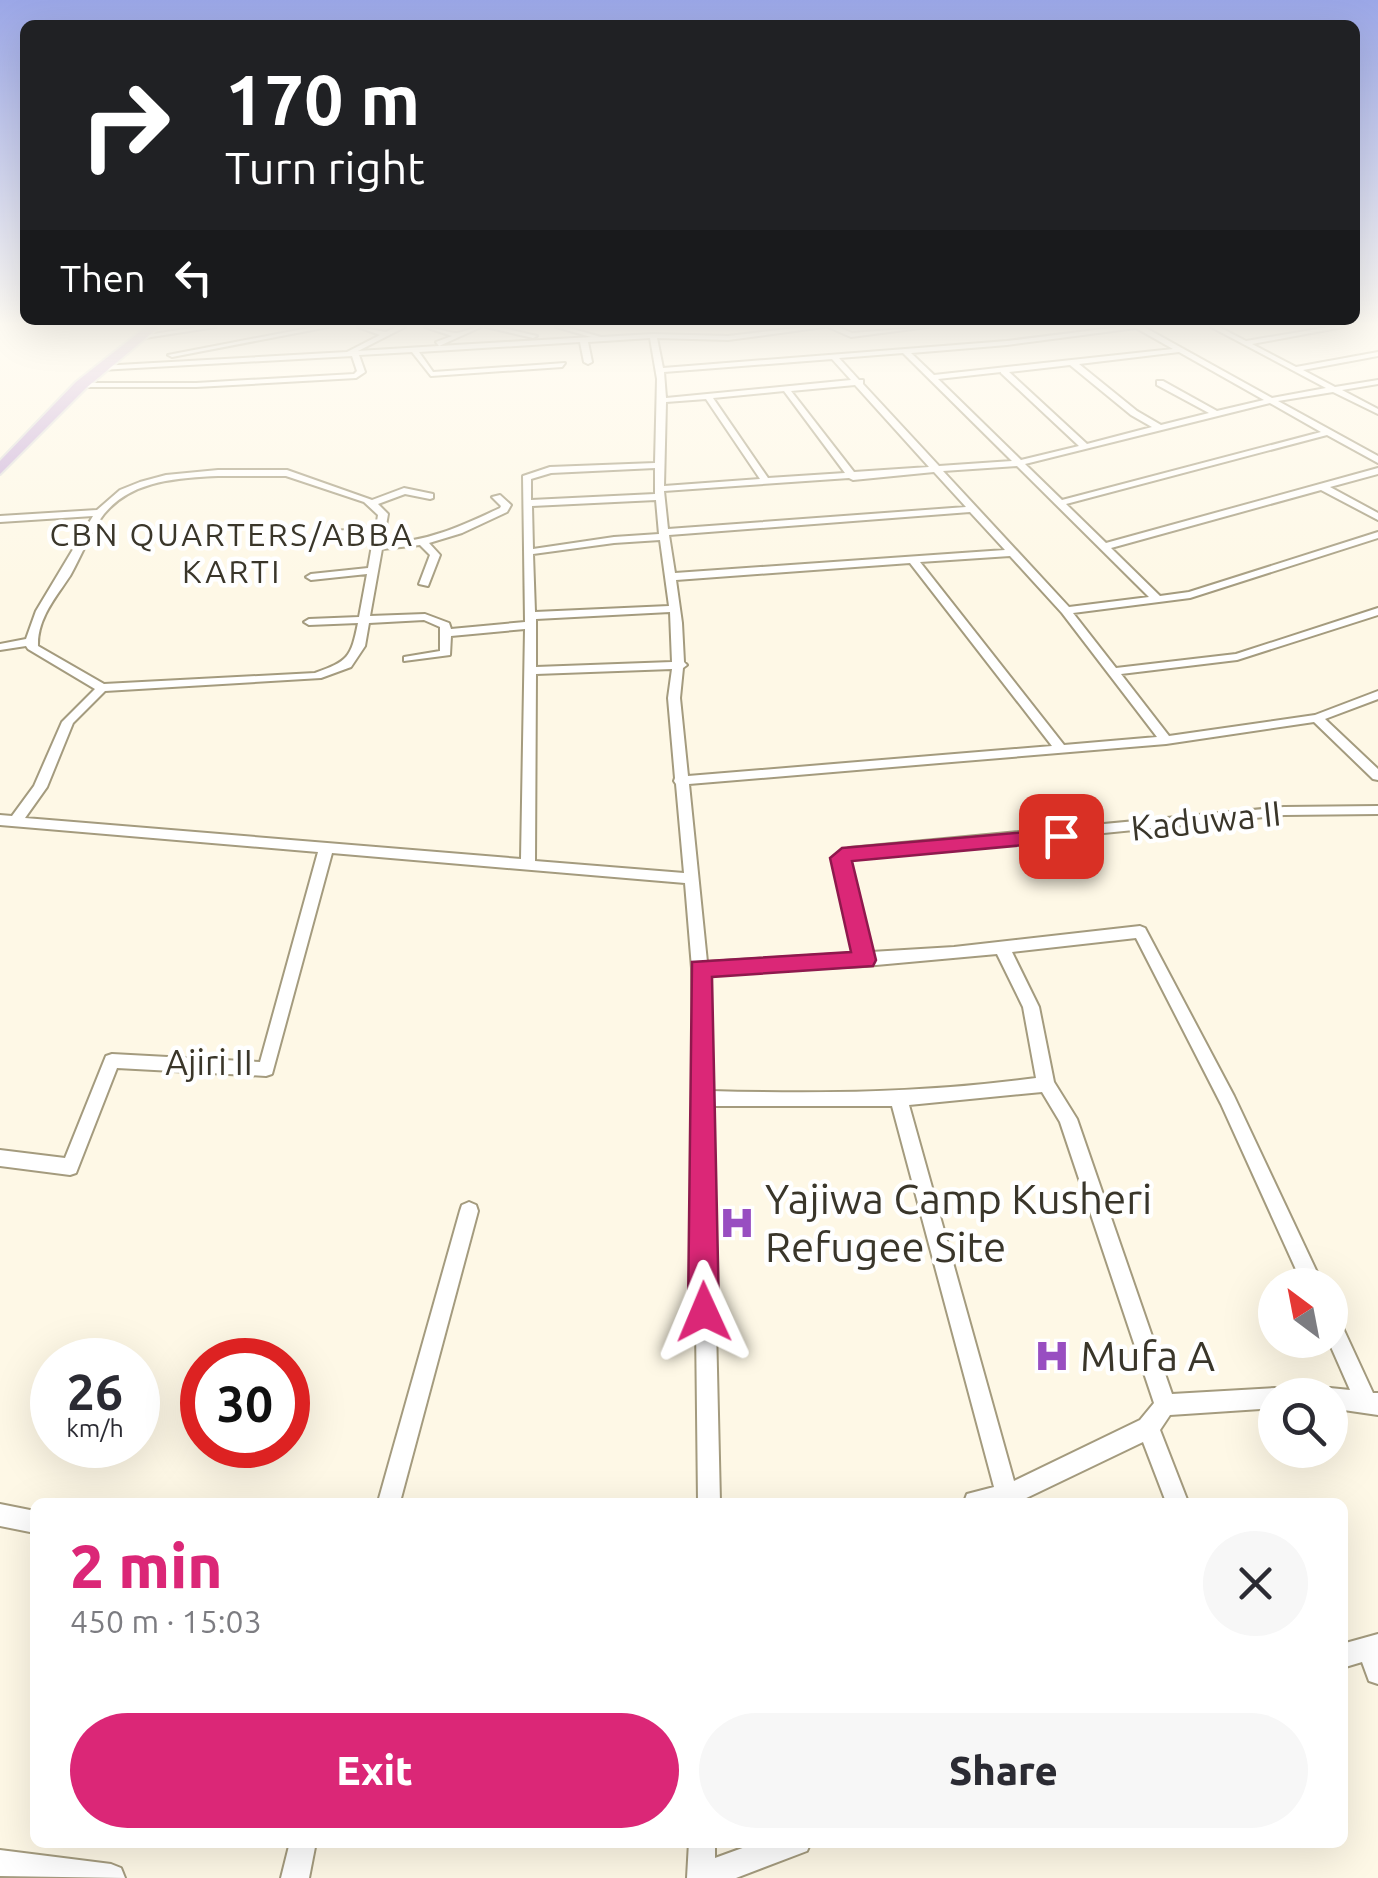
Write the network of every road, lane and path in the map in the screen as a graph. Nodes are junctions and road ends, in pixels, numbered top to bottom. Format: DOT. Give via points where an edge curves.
graph roads {
  1 [pos="42,415"];
  2 [pos="53,415"];
  3 [pos="664,415"];
  4 [pos="721,415"];
  5 [pos="805,415"];
  6 [pos="889,415"];
  7 [pos="969,415"];
  8 [pos="1051,415"];
  9 [pos="1142,415"];
  10 [pos="1214,415"];
  11 [pos="1298,415"];
  12 [pos="1161,429"];
  13 [pos="1329,432"];
  14 [pos="1087,448"];
  15 [pos="0,458"];
  16 [pos="1378,460"];
  17 [pos="1020,463"];
  18 [pos="660,466"];
  19 [pos="0,470"];
  20 [pos="938,470"];
  21 [pos="1378,471"];
  22 [pos="852,477"];
  23 [pos="767,483"];
  24 [pos="1324,488"];
  25 [pos="660,493"];
  26 [pos="430,496"];
  27 [pos="497,497"];
  28 [pos="526,503"];
  29 [pos="1061,503"];
  30 [pos="373,504"];
  31 [pos="972,508"];
  32 [pos="100,513"];
  33 [pos="1378,518"];
  34 [pos="0,519"];
  35 [pos="379,531"];
  36 [pos="333,534"];
  37 [pos="665,534"];
  38 [pos="1378,535"];
  39 [pos="424,544"];
  40 [pos="378,546"];
  41 [pos="1104,548"];
  42 [pos="529,552"];
  43 [pos="1011,553"];
  44 [pos="914,562"];
  45 [pos="371,571"];
  46 [pos="669,577"];
  47 [pos="310,578"];
  48 [pos="424,584"];
  49 [pos="1158,600"];
  50 [pos="674,610"];
  51 [pos="1066,611"];
  52 [pos="1378,611"];
  53 [pos="362,620"];
  54 [pos="530,621"];
  55 [pos="309,622"];
  56 [pos="446,633"];
  57 [pos="30,642"];
  58 [pos="0,646"];
  59 [pos="408,659"];
  60 [pos="681,665"];
  61 [pos="529,671"];
  62 [pos="1116,671"];
  63 [pos="102,688"];
  64 [pos="1378,695"];
  65 [pos="1316,718"];
  66 [pos="1166,740"];
  67 [pos="1061,749"];
  68 [pos="1378,776"];
  69 [pos="680,780"];
  70 [pos="1378,810"];
  71 [pos="8,821"];
  72 [pos="326,848"];
  73 [pos="528,866"];
  74 [pos="692,879"];
  75 [pos="1002,948"];
  76 [pos="864,960"];
  77 [pos="700,968"];
  78 [pos="1046,1084"];
  79 [pos="701,1098"];
  80 [pos="899,1100"];
  81 [pos="0,1158"];
  82 [pos="469,1211"];
  83 [pos="1305,1268"];
  84 [pos="1348,1356"];
  85 [pos="1258,1399"];
  86 [pos="1348,1401"];
  87 [pos="1373,1404"];
  88 [pos="1165,1406"];
  89 [pos="1148,1428"];
  90 [pos="1006,1496"];
  91 [pos="390,1498"];
  92 [pos="709,1498"];
  93 [pos="996,1498"];
  94 [pos="1175,1498"];
  95 [pos="0,1516"];
  96 [pos="30,1521"];
  97 [pos="1373,1647"];
  98 [pos="1348,1654"];
  99 [pos="1378,1672"];
  100 [pos="302,1848"];
  101 [pos="702,1848"];
  102 [pos="781,1848"];
  103 [pos="0,1863"];
  104 [pos="701,1877"];
  105 [pos="111,1878"];
  106 [pos="294,1878"];
  1 -- 15 [label="main road"];
  2 -- 19 [label="main road"];
  3 -- 18 [label="street"];
  4 -- 23 [label="street"];
  5 -- 22 [label="street"];
  6 -- 20 [label="street"];
  7 -- 17 [label="street"];
  8 -- 14 [label="street"];
  9 -- 12 [label="street"];
  10 -- 12 [label="street"];
  11 -- 13 [label="street"];
  12 -- 14 [label="street"];
  13 -- 16 [label="street"];
  13 -- 29 [label="street"];
  14 -- 17 [label="street"];
  17 -- 20 [label="street"];
  17 -- 29 [label="street"];
  18 -- 25 [label="street"];
  18 -- 28 [label="street" via="538,471 526,478"];
  20 -- 22 [label="street"];
  20 -- 31 [label="street"];
  21 -- 24 [label="street"];
  22 -- 23 [label="street"];
  23 -- 25 [label="street"];
  24 -- 33 [label="street"];
  24 -- 41 [label="street"];
  25 -- 28 [label="street"];
  25 -- 37 [label="street"];
  26 -- 30 [label="street" via="404,491"];
  27 -- 39 [label="street" via="504,510"];
  28 -- 42 [label="street"];
  29 -- 41 [label="street"];
  30 -- 32 [label="street" via="309,477 267,473 153,480 121,492"];
  30 -- 35 [label="street" via="383,514"];
  31 -- 37 [label="street"];
  31 -- 43 [label="street"];
  32 -- 34 [label="street"];
  32 -- 57 [label="street"];
  35 -- 36 [label="street"];
  35 -- 40 [label="street"];
  37 -- 42 [label="street"];
  37 -- 46 [label="street"];
  38 -- 49 [label="street"];
  39 -- 40 [label="street"];
  39 -- 48 [label="street" via="435,555"];
  40 -- 45 [label="street"];
  41 -- 49 [label="street"];
  42 -- 54 [label="street"];
  43 -- 44 [label="street"];
  43 -- 51 [label="street"];
  44 -- 46 [label="street"];
  44 -- 67 [label="street"];
  45 -- 47 [label="street"];
  45 -- 53 [label="street"];
  46 -- 50 [label="street"];
  49 -- 51 [label="street"];
  50 -- 54 [label="street"];
  50 -- 60 [label="street"];
  51 -- 62 [label="street"];
  52 -- 62 [label="street" via="1237,656"];
  53 -- 55 [label="street"];
  53 -- 56 [label="street" via="438,620"];
  53 -- 63 [label="street" via="353,656 328,673"];
  54 -- 56 [label="street"];
  54 -- 61 [label="street"];
  56 -- 59 [label="street" via="446,653"];
  57 -- 58 [label="street"];
  57 -- 63 [label="street"];
  60 -- 61 [label="street"];
  60 -- 69 [label="street" via="674,698"];
  61 -- 73 [label="street"];
  62 -- 66 [label="street"];
  63 -- 71 [label="street" via="68,722 40,788"];
  64 -- 65 [label="street"];
  65 -- 66 [label="street"];
  65 -- 68 [label="street"];
  66 -- 67 [label="street"];
  67 -- 69 [label="street"];
  69 -- 74 [label="street"];
  70 -- 76 [label="street, Kaduwa II" via="1284,812 849,853 840,858"];
  71 -- 72 [label="street"];
  72 -- 73 [label="street"];
  72 -- 81 [label="street, Ajiri II" via="266,1069 112,1061 70,1167"];
  73 -- 74 [label="street"];
  74 -- 77 [label="street"];
  75 -- 76 [label="street"];
  75 -- 78 [label="street" via="1031,1007"];
  75 -- 83 [label="street" via="1140,932"];
  76 -- 77 [label="street"];
  77 -- 79 [label="street"];
  78 -- 80 [label="street"];
  78 -- 88 [label="street" via="1068,1119"];
  79 -- 80 [label="street"];
  79 -- 92 [label="street"];
  80 -- 90 [label="street"];
  82 -- 91 [label="street"];
  84 -- 87 [label="street"];
  85 -- 88 [label="street"];
  86 -- 87 [label="street"];
  88 -- 89 [label="street"];
  89 -- 90 [label="street"];
  89 -- 94 [label="street"];
  90 -- 93 [label="street"];
  95 -- 96 [label="street"];
  97 -- 98 [label="street"];
  97 -- 99 [label="street"];
  100 -- 106 [label="street"];
  101 -- 104 [label="street"];
  102 -- 104 [label="street"];
  103 -- 105 [label="street"];
}
